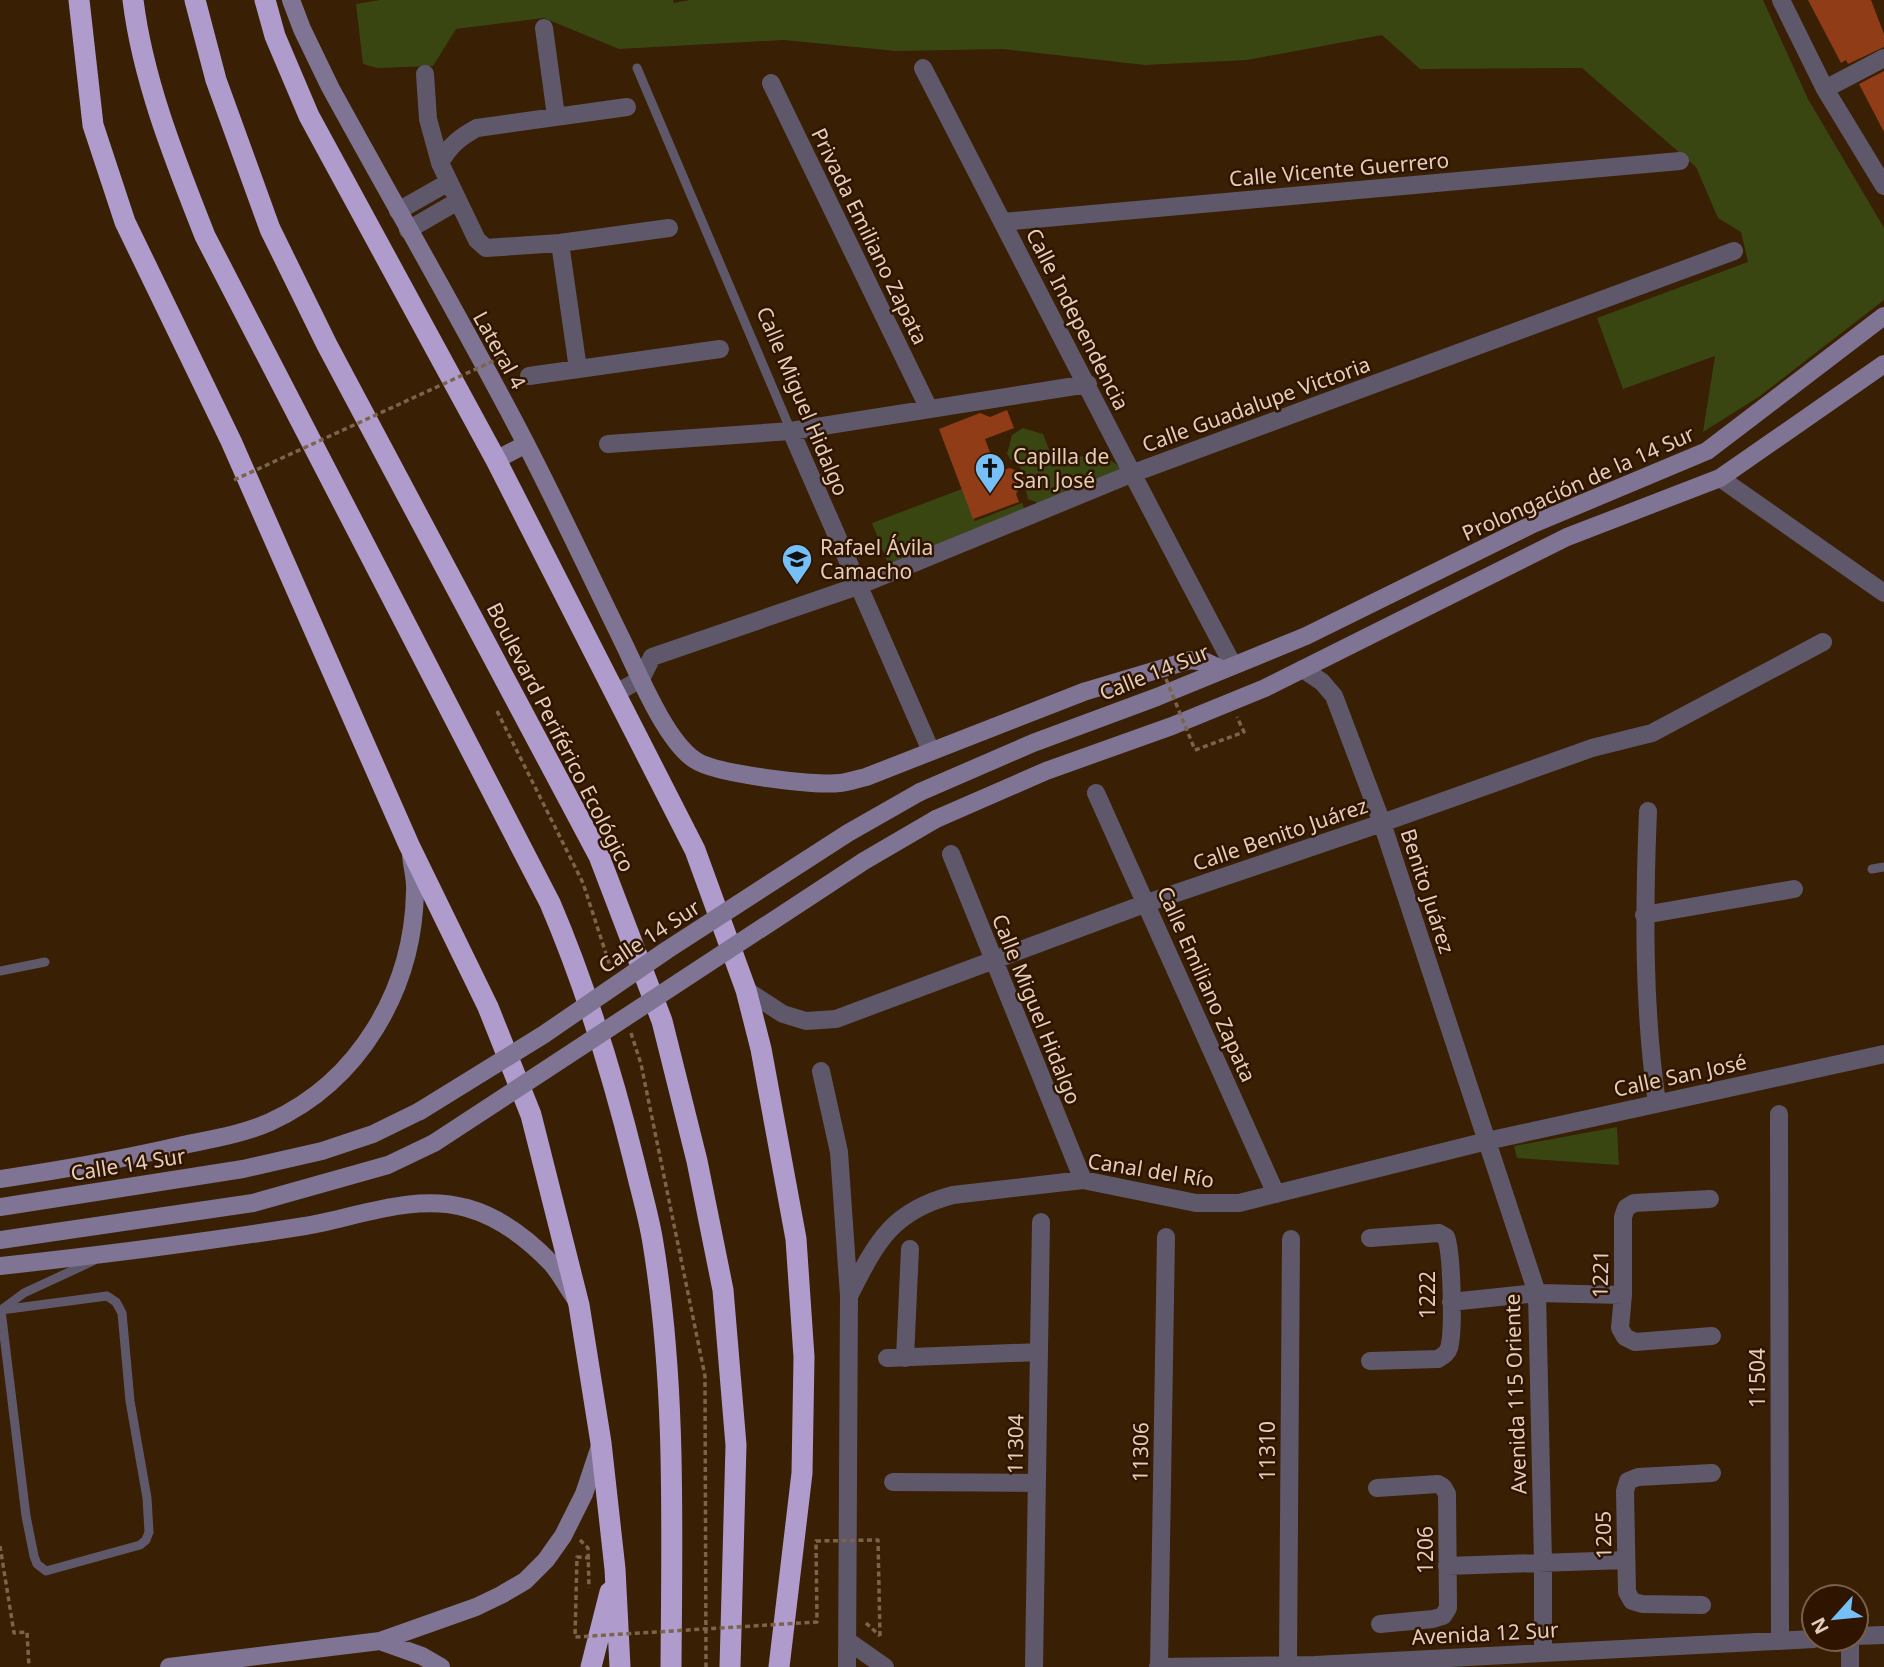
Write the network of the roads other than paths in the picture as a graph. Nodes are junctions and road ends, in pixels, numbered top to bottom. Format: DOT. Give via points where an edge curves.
graph roads {
  1 [pos="79,0"];
  2 [pos="133,0"];
  3 [pos="195,0"];
  4 [pos="265,0"];
  5 [pos="291,0"];
  6 [pos="1781,0"];
  7 [pos="544,28"];
  8 [pos="1884,58"];
  9 [pos="637,68"];
  10 [pos="923,68"];
  11 [pos="425,74"];
  12 [pos="771,83"];
  13 [pos="1825,89"];
  14 [pos="627,107"];
  15 [pos="556,116"];
  16 [pos="1680,161"];
  17 [pos="440,163"];
  18 [pos="449,182"];
  19 [pos="1884,186"];
  20 [pos="458,201"];
  21 [pos="398,211"];
  22 [pos="1003,222"];
  23 [pos="669,228"];
  24 [pos="408,230"];
  25 [pos="560,243"];
  26 [pos="1734,251"];
  27 [pos="1884,316"];
  28 [pos="720,349"];
  29 [pos="1883,366"];
  30 [pos="578,369"];
  31 [pos="529,376"];
  32 [pos="1088,384"];
  33 [pos="929,409"];
  34 [pos="791,431"];
  35 [pos="526,444"];
  36 [pos="608,444"];
  37 [pos="496,460"];
  38 [pos="1131,474"];
  39 [pos="1720,478"];
  40 [pos="858,586"];
  41 [pos="1884,593"];
  42 [pos="1306,636"];
  43 [pos="1823,642"];
  44 [pos="1227,667"];
  45 [pos="1303,670"];
  46 [pos="641,679"];
  47 [pos="614,694"];
  48 [pos="931,751"];
  49 [pos="1096,793"];
  50 [pos="1648,811"];
  51 [pos="1382,823"];
  52 [pos="409,845"];
  53 [pos="951,854"];
  54 [pos="1884,867"];
  55 [pos="1872,869"];
  56 [pos="1794,889"];
  57 [pos="1147,903"];
  58 [pos="1644,915"];
  59 [pos="992,958"];
  60 [pos="45,961"];
  61 [pos="0,971"];
  62 [pos="746,990"];
  63 [pos="1884,1054"];
  64 [pos="821,1071"];
  65 [pos="1657,1103"];
  66 [pos="1779,1114"];
  67 [pos="1487,1141"];
  68 [pos="0,1179"];
  69 [pos="1083,1180"];
  70 [pos="1276,1194"];
  71 [pos="1710,1199"];
  72 [pos="0,1207"];
  73 [pos="1041,1222"];
  74 [pos="1166,1237"];
  75 [pos="1370,1238"];
  76 [pos="1291,1239"];
  77 [pos="0,1240"];
  78 [pos="910,1249"];
  79 [pos="105,1255"];
  80 [pos="0,1266"];
  81 [pos="1537,1293"];
  82 [pos="1623,1295"];
  83 [pos="849,1296"];
  84 [pos="1451,1302"];
  85 [pos="579,1305"];
  86 [pos="1,1310"];
  87 [pos="1712,1336"];
  88 [pos="1039,1352"];
  89 [pos="1370,1361"];
  90 [pos="601,1443"];
  91 [pos="1712,1473"];
  92 [pos="893,1482"];
  93 [pos="1037,1483"];
  94 [pos="1377,1488"];
  95 [pos="1626,1560"];
  96 [pos="1543,1563"];
  97 [pos="1447,1566"];
  98 [pos="615,1569"];
  99 [pos="1702,1605"];
  100 [pos="1380,1623"];
  101 [pos="1800,1640"];
  102 [pos="380,1641"];
  103 [pos="848,1641"];
  104 [pos="1780,1641"];
  105 [pos="1543,1653"];
  106 [pos="1448,1662"];
  107 [pos="217,1664"];
  108 [pos="1288,1664"];
  109 [pos="169,1667"];
  110 [pos="441,1667"];
  111 [pos="591,1667"];
  112 [pos="620,1667"];
  113 [pos="671,1667"];
  114 [pos="730,1667"];
  115 [pos="779,1667"];
  116 [pos="847,1667"];
  117 [pos="885,1667"];
  118 [pos="1034,1667"];
  119 [pos="1158,1667"];
  1 -- 52 [label="highway" via="93,125 125,222 231,441"];
  2 -- 113 [label="highway" via="170,146 205,236 550,902 614,1083 653,1241 667,1360 673,1469"];
  3 -- 114 [label="highway, Boulevard Periférico Ecológico" via="216,80 270,229 599,856 662,1021 723,1290 736,1445"];
  4 -- 37 [label="highway" via="309,116"];
  5 -- 21 [label="main road, Lateral 4" via="330,87"];
  6 -- 13 [label="street"];
  7 -- 15 [label="street"];
  8 -- 13 [label="street"];
  9 -- 34 [label="lane, Calle Miguel Hidalgo"];
  10 -- 22 [label="street, Calle Independencia"];
  11 -- 17 [label="street" via="428,120"];
  12 -- 33 [label="street, Privada Emiliano Zapata"];
  13 -- 19 [label="street"];
  14 -- 15 [label="street"];
  15 -- 17 [label="street" via="477,128 461,136"];
  16 -- 22 [label="street, Calle Vicente Guerrero"];
  17 -- 18 [label="street"];
  18 -- 20 [label="street"];
  18 -- 21 [label="street"];
  20 -- 24 [label="street"];
  20 -- 25 [label="street" via="477,240 486,248"];
  21 -- 24 [label="main road, Lateral 4"];
  22 -- 32 [label="street, Calle Independencia"];
  23 -- 25 [label="street"];
  24 -- 35 [label="main road, Lateral 4"];
  25 -- 30 [label="street"];
  26 -- 38 [label="street, Calle Guadalupe Victoria"];
  27 -- 42 [label="main road, Prolongación de la 14 Sur" via="1707,451 1534,524"];
  28 -- 30 [label="street"];
  29 -- 39 [label="main road"];
  30 -- 31 [label="street"];
  32 -- 33 [label="street"];
  32 -- 38 [label="street, Calle Independencia"];
  33 -- 34 [label="street"];
  34 -- 36 [label="street"];
  34 -- 40 [label="street, Calle Miguel Hidalgo"];
  35 -- 37 [label="main road"];
  35 -- 46 [label="main road, Lateral 4"];
  37 -- 47 [label="highway"];
  38 -- 40 [label="street, Calle Guadalupe Victoria"];
  38 -- 44 [label="street, Calle Independencia"];
  39 -- 41 [label="street"];
  39 -- 45 [label="main road" via="1567,537"];
  40 -- 46 [label="street, Calle Guadalupe Victoria" via="652,657"];
  40 -- 48 [label="street, Calle Miguel Hidalgo"];
  42 -- 44 [label="main road, Calle 14 Sur"];
  43 -- 51 [label="street, Calle Benito Juárez" via="1652,733 1592,748"];
  44 -- 48 [label="main road, Lateral 4" via="1191,660 1086,691"];
  44 -- 72 [label="main road, Calle 14 Sur, bridge" via="980,765 896,806 667,950 543,1035 420,1111 373,1134 243,1169"];
  45 -- 51 [label="street, Benito Juárez" via="1334,696"];
  45 -- 77 [label="main road, bridge" via="1172,726 1046,771 936,820 864,861 434,1143 388,1165 253,1203"];
  46 -- 47 [label="street, Calle Guadalupe Victoria"];
  46 -- 48 [label="main road, Lateral 4" via="686,752 708,767 727,772 840,783"];
  47 -- 62 [label="highway" via="695,850"];
  49 -- 57 [label="street, Calle Emiliano Zapata"];
  50 -- 58 [label="street"];
  51 -- 57 [label="street, Calle Benito Juárez"];
  51 -- 67 [label="street, Benito Juárez"];
  52 -- 68 [label="main road" via="415,890 403,973 375,1032 316,1094 249,1130 139,1156"];
  52 -- 85 [label="highway" via="488,1007 531,1115"];
  53 -- 59 [label="street, Calle Miguel Hidalgo"];
  54 -- 55 [label="lane"];
  56 -- 58 [label="street"];
  57 -- 59 [label="street, Calle Benito Juárez"];
  57 -- 70 [label="street, Calle Emiliano Zapata"];
  58 -- 65 [label="street" via="1647,1014"];
  59 -- 62 [label="street, Calle Benito Juárez" via="836,1018 806,1021 783,1014"];
  59 -- 69 [label="street, Calle Miguel Hidalgo"];
  60 -- 61 [label="lane"];
  62 -- 115 [label="highway" via="796,1239 804,1357 802,1472"];
  63 -- 65 [label="street, Calle San José"];
  64 -- 83 [label="street" via="839,1152"];
  65 -- 67 [label="street, Calle San José"];
  66 -- 104 [label="street, 11504"];
  67 -- 70 [label="street, Canal del Río"];
  67 -- 81 [label="street, Avenida 115 Oriente"];
  69 -- 70 [label="street, Canal del Río" via="1214,1205"];
  69 -- 83 [label="street, Canal del Río" via="953,1195 925,1204 883,1234"];
  71 -- 82 [label="street, 1221" via="1634,1203 1626,1208"];
  73 -- 88 [label="street, 11304"];
  74 -- 119 [label="street, 11306"];
  75 -- 84 [label="street, 1222" via="1439,1233 1446,1237"];
  76 -- 108 [label="street, 11310"];
  78 -- 88 [label="street" via="896,1358"];
  79 -- 80 [label="main road"];
  79 -- 85 [label="main road" via="307,1226 387,1208 446,1204 489,1216 513,1230 552,1264"];
  79 -- 86 [label="lane" via="24,1293"];
  81 -- 82 [label="street"];
  81 -- 84 [label="street"];
  81 -- 96 [label="street, Avenida 115 Oriente"];
  82 -- 87 [label="street, 1221" via="1620,1328 1625,1338 1634,1342"];
  83 -- 103 [label="street"];
  84 -- 89 [label="street, 1222" via="1446,1354 1438,1359"];
  85 -- 90 [label="highway"];
  86 -- 86 [label="lane" via="107,1296 119,1307 147,1498 149,1532 140,1545 46,1571 37,1564 26,1516"];
  88 -- 93 [label="street, 11304"];
  90 -- 98 [label="highway"];
  90 -- 102 [label="main road" via="584,1494 563,1536 525,1581 476,1607"];
  91 -- 95 [label="street, 1205" via="1628,1481"];
  92 -- 93 [label="street"];
  93 -- 118 [label="street, 11304"];
  94 -- 97 [label="street, 1206" via="1443,1487 1447,1494"];
  95 -- 96 [label="street"];
  95 -- 99 [label="street, 1205" via="1627,1592 1632,1601"];
  96 -- 97 [label="street"];
  96 -- 105 [label="street, Avenida 115 Oriente"];
  97 -- 100 [label="street, 1206" via="1448,1608 1443,1616"];
  98 -- 111 [label="highway"];
  98 -- 112 [label="highway"];
  101 -- 104 [label="street, Avenida 12 Sur"];
  102 -- 107 [label="main road"];
  102 -- 110 [label="main road"];
  103 -- 116 [label="street"];
  103 -- 117 [label="street"];
  104 -- 105 [label="street, Avenida 12 Sur"];
  105 -- 106 [label="street, Avenida 12 Sur"];
  106 -- 108 [label="street, Avenida 12 Sur"];
  107 -- 109 [label="main road"];
  108 -- 119 [label="street, Avenida 12 Sur"];
}
